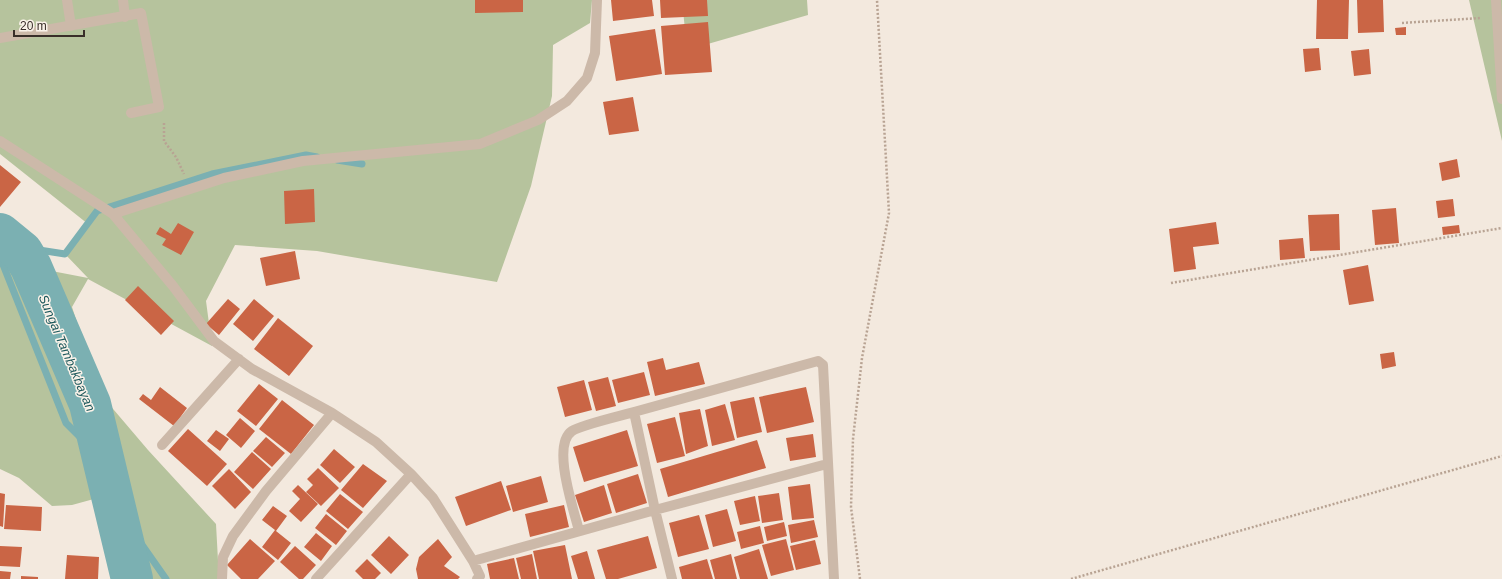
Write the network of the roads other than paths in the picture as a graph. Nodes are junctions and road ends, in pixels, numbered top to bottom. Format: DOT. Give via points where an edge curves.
graph roads {
  1 [pos="67,0"];
  2 [pos="122,0"];
  3 [pos="597,0"];
  4 [pos="1496,0"];
  5 [pos="125,17"];
  6 [pos="71,26"];
  7 [pos="0,38"];
  8 [pos="1502,99"];
  9 [pos="131,113"];
  10 [pos="0,141"];
  11 [pos="110,213"];
  12 [pos="239,359"];
  13 [pos="634,412"];
  14 [pos="332,414"];
  15 [pos="162,445"];
  16 [pos="827,464"];
  17 [pos="411,474"];
  18 [pos="655,510"];
  19 [pos="579,531"];
  20 [pos="474,561"];
  21 [pos="479,578"];
  22 [pos="222,579"];
  23 [pos="316,579"];
  24 [pos="672,579"];
  25 [pos="834,579"];
  1 -- 6 [label="street"];
  2 -- 5 [label="street"];
  3 -- 11 [label="street" via="595,53 587,78 567,102 538,120 480,144 303,161 224,178"];
  4 -- 8 [label="street"];
  5 -- 6 [label="street"];
  5 -- 9 [label="street" via="141,13 159,107"];
  6 -- 7 [label="street"];
  10 -- 11 [label="street"];
  11 -- 12 [label="street" via="173,286 214,341"];
  12 -- 14 [label="street"];
  12 -- 15 [label="street"];
  13 -- 16 [label="street" via="818,362 823,365"];
  13 -- 18 [label="street"];
  13 -- 19 [label="street" via="572,430 564,442 562,450 566,479"];
  14 -- 17 [label="street" via="376,442"];
  14 -- 22 [label="street" via="266,492 233,536 223,557"];
  16 -- 18 [label="street"];
  16 -- 25 [label="street"];
  17 -- 20 [label="street" via="433,498"];
  17 -- 23 [label="street"];
  18 -- 19 [label="street"];
  18 -- 24 [label="street"];
  19 -- 20 [label="street"];
  20 -- 21 [label="street"];
}
